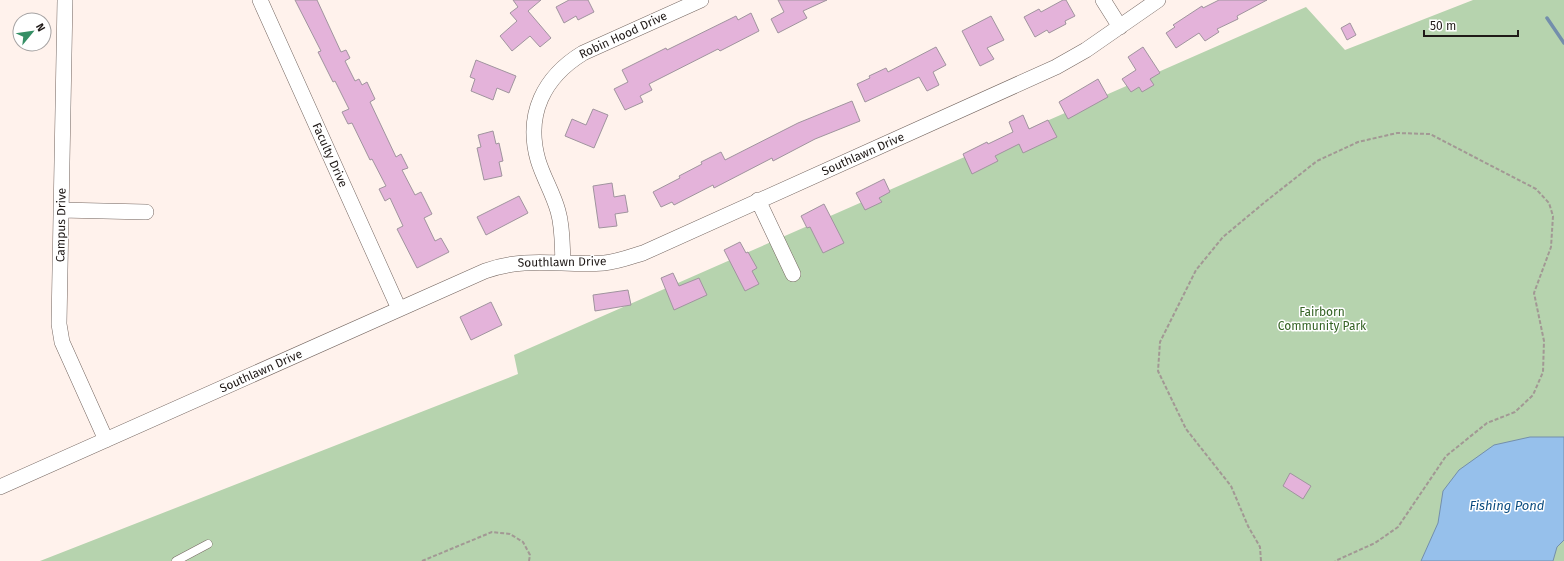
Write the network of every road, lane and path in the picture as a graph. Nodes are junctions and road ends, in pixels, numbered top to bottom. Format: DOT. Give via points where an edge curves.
graph roads {
  1 [pos="65,0"];
  2 [pos="260,0"];
  3 [pos="701,0"];
  4 [pos="1103,0"];
  5 [pos="1158,0"];
  6 [pos="1120,27"];
  7 [pos="758,200"];
  8 [pos="61,210"];
  9 [pos="146,212"];
  10 [pos="563,263"];
  11 [pos="793,274"];
  12 [pos="399,309"];
  13 [pos="106,440"];
  14 [pos="0,487"];
  15 [pos="208,544"];
  16 [pos="176,561"];
  17 [pos="422,561"];
  18 [pos="529,561"];
  19 [pos="1261,561"];
  20 [pos="1335,561"];
  1 -- 8 [label="street, Campus Drive"];
  2 -- 12 [label="street, Faculty Drive"];
  3 -- 10 [label="street, Robin Hood Drive" via="582,53 557,72 543,92 537,107 534,139 538,161 559,212"];
  4 -- 6 [label="street"];
  5 -- 6 [label="street, Southlawn Drive"];
  6 -- 7 [label="street, Southlawn Drive" via="1056,67"];
  7 -- 10 [label="street, Southlawn Drive" via="631,257 604,263"];
  7 -- 11 [label="street"];
  8 -- 9 [label="street"];
  8 -- 13 [label="street, Campus Drive" via="60,333"];
  10 -- 12 [label="street, Southlawn Drive" via="523,262 498,266"];
  12 -- 13 [label="street, Southlawn Drive"];
  13 -- 14 [label="street, Southlawn Drive"];
  15 -- 16 [label="lane"];
  17 -- 18 [label="path" via="492,532 510,534 523,542 530,555"];
  19 -- 20 [label="path" via="1260,547 1231,486 1186,429 1158,371 1160,342 1196,270 1222,237 1317,162 1358,142 1397,133 1430,134 1536,189 1549,203 1553,216 1551,247 1534,293 1544,341 1543,372 1532,395 1515,412 1487,423 1446,456 1398,527 1375,543"];
}
